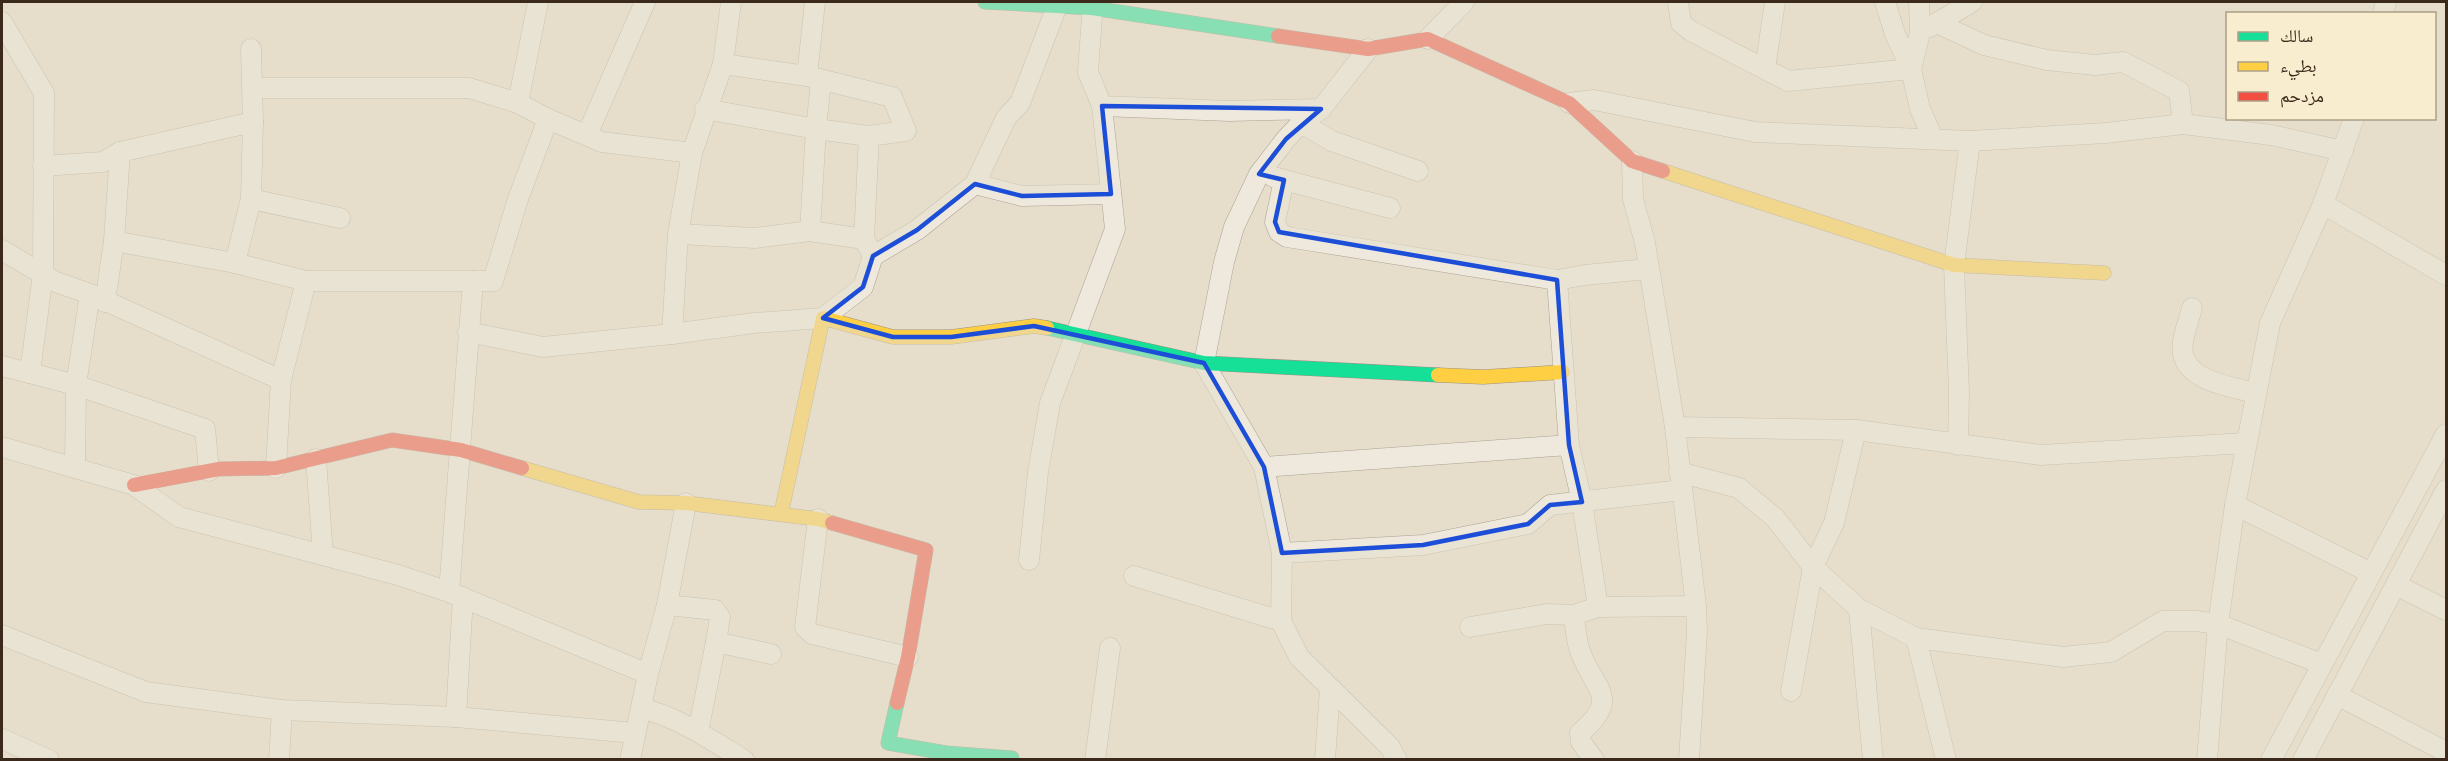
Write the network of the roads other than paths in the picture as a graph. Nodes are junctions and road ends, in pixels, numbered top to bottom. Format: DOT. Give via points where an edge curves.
graph roads {
  1 [pos="538,2"];
  2 [pos="645,2"];
  3 [pos="731,2"];
  4 [pos="815,2"];
  5 [pos="985,2"];
  6 [pos="1464,2"];
  7 [pos="1678,2"];
  8 [pos="1775,2"];
  9 [pos="1885,2"];
  10 [pos="1919,2"];
  11 [pos="1972,2"];
  12 [pos="1093,5"];
  13 [pos="1057,6"];
  14 [pos="2,22"];
  15 [pos="1937,23"];
  16 [pos="1920,33"];
  17 [pos="1428,39"];
  18 [pos="251,49"];
  19 [pos="1368,49"];
  20 [pos="723,64"];
  21 [pos="1765,69"];
  22 [pos="1911,69"];
  23 [pos="814,78"];
  24 [pos="253,88"];
  25 [pos="518,103"];
  26 [pos="1569,103"];
  27 [pos="1102,106"];
  28 [pos="705,109"];
  29 [pos="1321,109"];
  30 [pos="548,119"];
  31 [pos="2353,120"];
  32 [pos="253,122"];
  33 [pos="1301,123"];
  34 [pos="2183,124"];
  35 [pos="816,129"];
  36 [pos="587,135"];
  37 [pos="869,136"];
  38 [pos="1933,138"];
  39 [pos="1970,141"];
  40 [pos="2343,151"];
  41 [pos="120,152"];
  42 [pos="692,153"];
  43 [pos="1632,161"];
  44 [pos="43,166"];
  45 [pos="1418,171"];
  46 [pos="1259,174"];
  47 [pos="1284,180"];
  48 [pos="975,184"];
  49 [pos="1111,194"];
  50 [pos="251,200"];
  51 [pos="2323,204"];
  52 [pos="1390,208"];
  53 [pos="340,218"];
  54 [pos="810,231"];
  55 [pos="678,234"];
  56 [pos="114,240"];
  57 [pos="869,247"];
  58 [pos="2,250"];
  59 [pos="235,263"];
  60 [pos="1954,265"];
  61 [pos="1648,269"];
  62 [pos="2104,273"];
  63 [pos="43,274"];
  64 [pos="2446,275"];
  65 [pos="1557,280"];
  66 [pos="306,281"];
  67 [pos="473,281"];
  68 [pos="98,298"];
  69 [pos="2192,308"];
  70 [pos="823,318"];
  71 [pos="468,332"];
  72 [pos="1075,333"];
  73 [pos="672,334"];
  74 [pos="1204,363"];
  75 [pos="2,366"];
  76 [pos="1563,372"];
  77 [pos="30,373"];
  78 [pos="280,380"];
  79 [pos="76,385"];
  80 [pos="2255,393"];
  81 [pos="1675,427"];
  82 [pos="1856,430"];
  83 [pos="2446,434"];
  84 [pos="2246,443"];
  85 [pos="1569,445"];
  86 [pos="1958,445"];
  87 [pos="2,447"];
  88 [pos="460,450"];
  89 [pos="316,459"];
  90 [pos="1264,467"];
  91 [pos="75,468"];
  92 [pos="276,468"];
  93 [pos="209,471"];
  94 [pos="1681,481"];
  95 [pos="134,485"];
  96 [pos="2446,494"];
  97 [pos="1582,502"];
  98 [pos="686,503"];
  99 [pos="2235,505"];
  100 [pos="781,514"];
  101 [pos="818,519"];
  102 [pos="1282,553"];
  103 [pos="323,555"];
  104 [pos="1029,560"];
  105 [pos="1813,567"];
  106 [pos="2371,573"];
  107 [pos="1134,576"];
  108 [pos="2396,585"];
  109 [pos="456,595"];
  110 [pos="667,605"];
  111 [pos="1696,606"];
  112 [pos="1598,607"];
  113 [pos="1859,609"];
  114 [pos="2446,610"];
  115 [pos="1574,615"];
  116 [pos="1281,621"];
  117 [pos="2218,624"];
  118 [pos="1470,627"];
  119 [pos="2,635"];
  120 [pos="1916,638"];
  121 [pos="716,642"];
  122 [pos="1110,648"];
  123 [pos="771,654"];
  124 [pos="908,657"];
  125 [pos="2322,664"];
  126 [pos="648,674"];
  127 [pos="1330,689"];
  128 [pos="1791,691"];
  129 [pos="2337,695"];
  130 [pos="640,708"];
  131 [pos="282,710"];
  132 [pos="456,717"];
  133 [pos="698,732"];
  134 [pos="635,733"];
  135 [pos="2,739"];
  136 [pos="885,751"];
  137 [pos="2446,752"];
  138 [pos="946,756"];
  139 [pos="1012,758"];
  140 [pos="49,759"];
  141 [pos="279,759"];
  142 [pos="630,759"];
  143 [pos="744,759"];
  144 [pos="1095,759"];
  145 [pos="1325,759"];
  146 [pos="1396,759"];
  147 [pos="1594,759"];
  148 [pos="1689,759"];
  149 [pos="1873,759"];
  150 [pos="1946,759"];
  151 [pos="2207,759"];
  152 [pos="2271,759"];
  153 [pos="2303,759"];
  1 -- 25 [label="street"];
  2 -- 36 [label="street"];
  3 -- 20 [label="street"];
  4 -- 23 [label="street"];
  5 -- 13 [label="street"];
  6 -- 17 [label="street"];
  7 -- 21 [label="street" via="1681,23 1691,31"];
  8 -- 21 [label="street"];
  9 -- 22 [label="street"];
  10 -- 16 [label="street"];
  11 -- 15 [label="street"];
  12 -- 13 [label="street"];
  12 -- 19 [label="street"];
  12 -- 27 [label="street" via="1088,72"];
  13 -- 48 [label="street" via="1020,103 1006,118"];
  14 -- 44 [label="street" via="44,93"];
  15 -- 16 [label="street"];
  15 -- 34 [label="street" via="1984,45 2047,60 2096,65 2123,62 2179,91"];
  16 -- 22 [label="street"];
  17 -- 19 [label="street"];
  17 -- 26 [label="street"];
  18 -- 24 [label="street"];
  19 -- 29 [label="street"];
  20 -- 23 [label="street"];
  20 -- 28 [label="street"];
  21 -- 22 [label="street" via="1788,81"];
  22 -- 38 [label="street" via="1920,109"];
  23 -- 35 [label="street"];
  23 -- 37 [label="street" via="892,98 906,130"];
  24 -- 25 [label="street" via="469,88"];
  24 -- 32 [label="street"];
  25 -- 30 [label="street"];
  26 -- 38 [label="street" via="1594,100 1755,132"];
  26 -- 43 [label="street"];
  27 -- 29 [label="street" via="1229,111"];
  27 -- 49 [label="street"];
  28 -- 35 [label="street"];
  28 -- 42 [label="street"];
  29 -- 33 [label="street"];
  30 -- 36 [label="street"];
  30 -- 67 [label="street" via="493,281"];
  31 -- 40 [label="street"];
  32 -- 41 [label="street"];
  32 -- 50 [label="street"];
  33 -- 45 [label="street" via="1332,141"];
  33 -- 46 [label="street"];
  34 -- 39 [label="street"];
  34 -- 40 [label="street" via="2271,135"];
  35 -- 37 [label="street"];
  35 -- 54 [label="street"];
  36 -- 42 [label="street" via="602,142"];
  37 -- 57 [label="street"];
  38 -- 39 [label="street"];
  39 -- 60 [label="street"];
  40 -- 51 [label="street"];
  41 -- 44 [label="street" via="103,162"];
  41 -- 56 [label="street"];
  42 -- 55 [label="street"];
  43 -- 60 [label="street"];
  43 -- 61 [label="street" via="1633,199"];
  44 -- 63 [label="street"];
  46 -- 47 [label="street"];
  46 -- 74 [label="street" via="1234,227"];
  47 -- 52 [label="street"];
  47 -- 65 [label="street" via="1275,222 1279,232 1287,237"];
  48 -- 49 [label="street" via="1022,196"];
  48 -- 57 [label="street" via="917,230"];
  49 -- 72 [label="street" via="1115,229"];
  50 -- 53 [label="street"];
  50 -- 59 [label="street"];
  51 -- 64 [label="street"];
  51 -- 80 [label="street" via="2270,323"];
  54 -- 55 [label="street" via="755,238"];
  54 -- 57 [label="street"];
  55 -- 73 [label="street"];
  56 -- 59 [label="street"];
  56 -- 68 [label="street"];
  57 -- 70 [label="street" via="863,287"];
  58 -- 63 [label="street"];
  59 -- 66 [label="street"];
  60 -- 62 [label="street"];
  60 -- 86 [label="street"];
  61 -- 65 [label="street"];
  61 -- 81 [label="street"];
  63 -- 68 [label="street"];
  63 -- 77 [label="street"];
  65 -- 76 [label="street"];
  66 -- 67 [label="street"];
  66 -- 78 [label="street"];
  67 -- 71 [label="street"];
  68 -- 78 [label="street"];
  68 -- 79 [label="street"];
  69 -- 80 [label="street" via="2183,349 2188,363 2196,373 2214,382"];
  70 -- 72 [label="street" via="894,337 951,337 1034,326"];
  70 -- 73 [label="street"];
  70 -- 100 [label="street"];
  71 -- 73 [label="street" via="543,347"];
  71 -- 88 [label="street"];
  72 -- 74 [label="street"];
  72 -- 104 [label="street" via="1050,403"];
  74 -- 76 [label="street" via="1483,377"];
  74 -- 90 [label="street"];
  75 -- 77 [label="street"];
  76 -- 85 [label="street"];
  77 -- 79 [label="street"];
  78 -- 92 [label="street"];
  79 -- 91 [label="street"];
  79 -- 93 [label="street" via="205,429"];
  80 -- 84 [label="street"];
  81 -- 82 [label="street"];
  81 -- 94 [label="street"];
  82 -- 86 [label="street"];
  82 -- 105 [label="street" via="1834,523"];
  83 -- 106 [label="street"];
  84 -- 86 [label="street" via="2041,454"];
  84 -- 99 [label="street"];
  85 -- 90 [label="street"];
  85 -- 97 [label="street"];
  87 -- 91 [label="street"];
  88 -- 89 [label="street" via="392,440"];
  88 -- 98 [label="street" via="639,502"];
  88 -- 109 [label="street"];
  89 -- 92 [label="street"];
  89 -- 103 [label="street"];
  90 -- 102 [label="street"];
  91 -- 95 [label="street"];
  92 -- 93 [label="street"];
  93 -- 95 [label="street"];
  94 -- 97 [label="street"];
  94 -- 105 [label="street" via="1739,488 1775,518"];
  94 -- 111 [label="street"];
  95 -- 103 [label="street" via="179,517"];
  96 -- 108 [label="street"];
  97 -- 102 [label="street" via="1550,506 1527,524 1423,545"];
  97 -- 112 [label="street"];
  98 -- 100 [label="street"];
  98 -- 110 [label="street"];
  99 -- 106 [label="street"];
  99 -- 117 [label="street"];
  100 -- 101 [label="street"];
  101 -- 124 [label="street" via="805,627 812,634"];
  101 -- 124 [label="street" via="926,550"];
  102 -- 116 [label="street"];
  103 -- 109 [label="street"];
  105 -- 113 [label="street"];
  105 -- 128 [label="street"];
  106 -- 125 [label="street"];
  107 -- 116 [label="street"];
  108 -- 114 [label="street"];
  108 -- 129 [label="street"];
  109 -- 126 [label="street"];
  109 -- 132 [label="street"];
  110 -- 121 [label="street" via="715,610 720,617"];
  110 -- 126 [label="street"];
  111 -- 112 [label="street"];
  111 -- 148 [label="street"];
  112 -- 115 [label="street"];
  113 -- 120 [label="street"];
  113 -- 149 [label="street"];
  115 -- 118 [label="street" via="1546,614"];
  115 -- 147 [label="street" via="1579,648 1603,703 1597,719 1580,733 1581,742"];
  116 -- 127 [label="street" via="1299,657"];
  117 -- 120 [label="street" via="2163,621 2111,652 2063,657"];
  117 -- 125 [label="street"];
  117 -- 151 [label="street"];
  119 -- 131 [label="street" via="146,692"];
  120 -- 150 [label="street"];
  121 -- 123 [label="street"];
  121 -- 133 [label="street"];
  122 -- 144 [label="street"];
  124 -- 136 [label="street"];
  125 -- 152 [label="street"];
  126 -- 130 [label="street"];
  127 -- 145 [label="street"];
  127 -- 146 [label="street" via="1390,747"];
  129 -- 137 [label="street"];
  129 -- 153 [label="street"];
  130 -- 133 [label="street"];
  130 -- 134 [label="street"];
  131 -- 132 [label="street"];
  131 -- 141 [label="street"];
  132 -- 134 [label="street"];
  133 -- 143 [label="street"];
  134 -- 142 [label="street"];
  135 -- 140 [label="street"];
  136 -- 138 [label="street"];
  138 -- 139 [label="street"];
}
